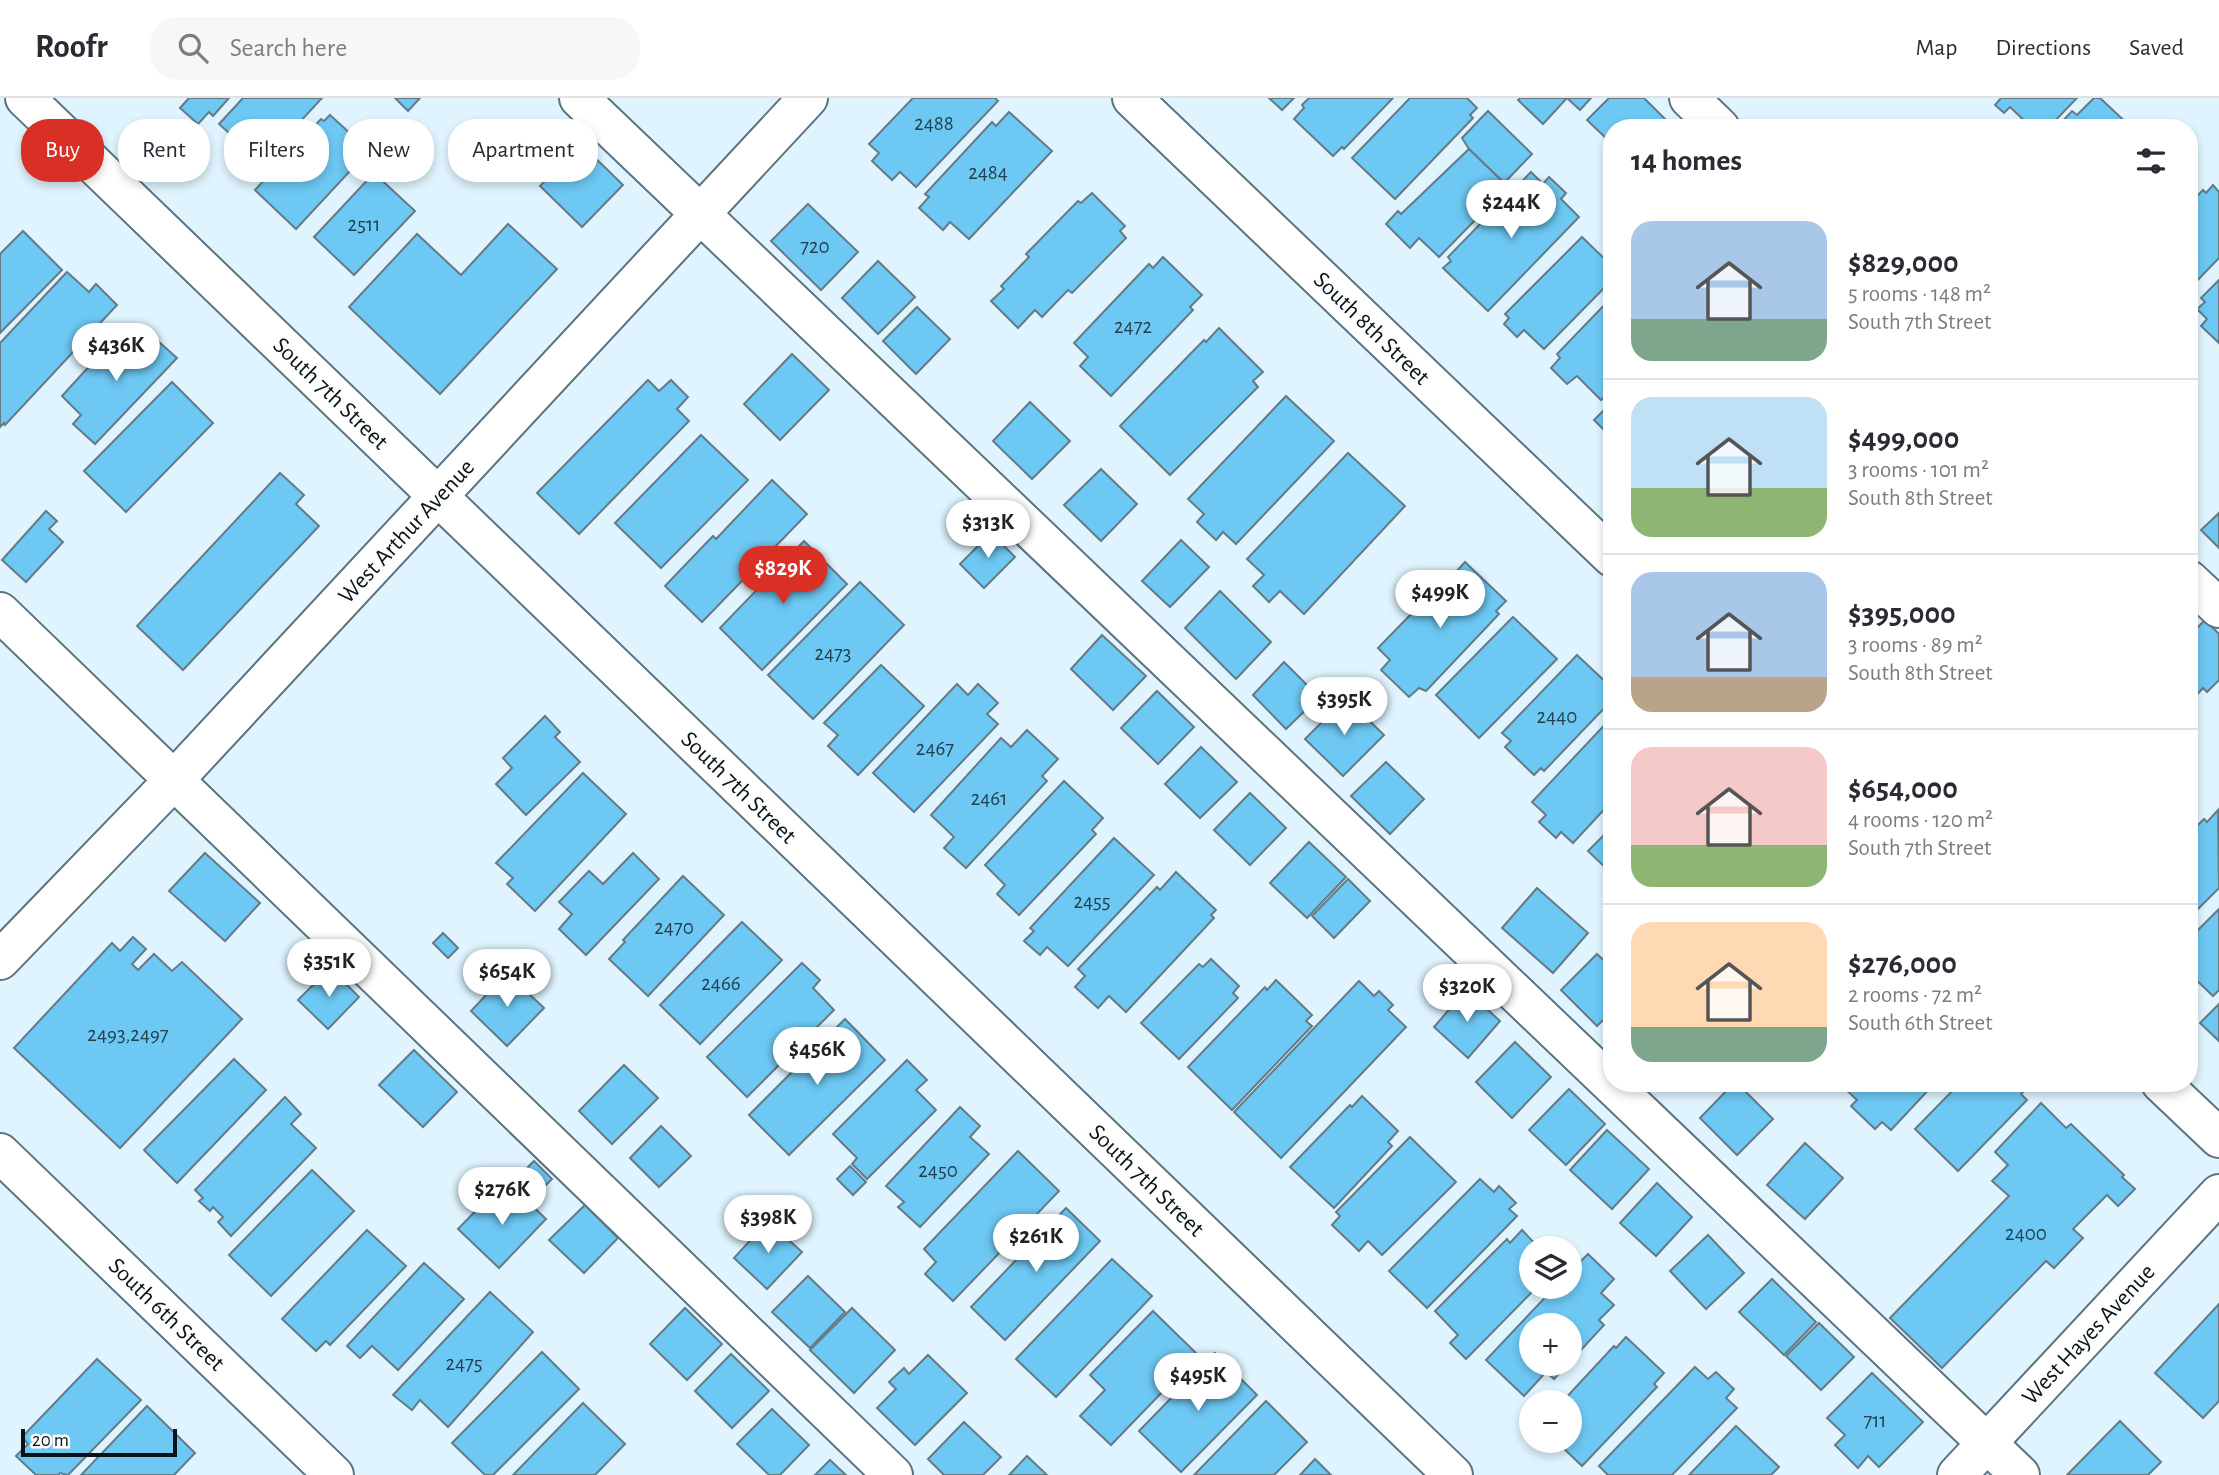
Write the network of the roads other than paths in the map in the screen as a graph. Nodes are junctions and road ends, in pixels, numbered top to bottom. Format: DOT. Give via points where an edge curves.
graph roads {
  1 [pos="25,98"];
  2 [pos="579,98"];
  3 [pos="808,98"];
  4 [pos="1132,98"];
  5 [pos="1689,98"];
  6 [pos="1711,119"];
  7 [pos="699,215"];
  8 [pos="438,496"];
  9 [pos="1603,548"];
  10 [pos="2198,588"];
  11 [pos="2219,608"];
  12 [pos="0,612"];
  13 [pos="174,780"];
  14 [pos="0,960"];
  15 [pos="1603,1076"];
  16 [pos="1620,1092"];
  17 [pos="2170,1092"];
  18 [pos="2219,1138"];
  19 [pos="0,1153"];
  20 [pos="2219,1194"];
  21 [pos="1987,1442"];
  22 [pos="334,1475"];
  23 [pos="893,1475"];
  24 [pos="1453,1475"];
  25 [pos="1957,1475"];
  26 [pos="2021,1475"];
  1 -- 8 [label="street, South 7th Street"];
  2 -- 7 [label="street"];
  3 -- 7 [label="street, West Arthur Avenue"];
  4 -- 9 [label="street, South 8th Street"];
  5 -- 6 [label="street"];
  7 -- 8 [label="street, West Arthur Avenue"];
  7 -- 15 [label="street"];
  8 -- 13 [label="street, West Arthur Avenue"];
  8 -- 24 [label="street, South 7th Street"];
  10 -- 11 [label="street"];
  12 -- 13 [label="street"];
  13 -- 14 [label="street, West Arthur Avenue"];
  13 -- 23 [label="street"];
  16 -- 21 [label="street"];
  17 -- 18 [label="street"];
  19 -- 22 [label="street, South 6th Street"];
  20 -- 21 [label="street, West Hayes Avenue"];
  21 -- 25 [label="street, West Hayes Avenue"];
  21 -- 26 [label="street"];
}
